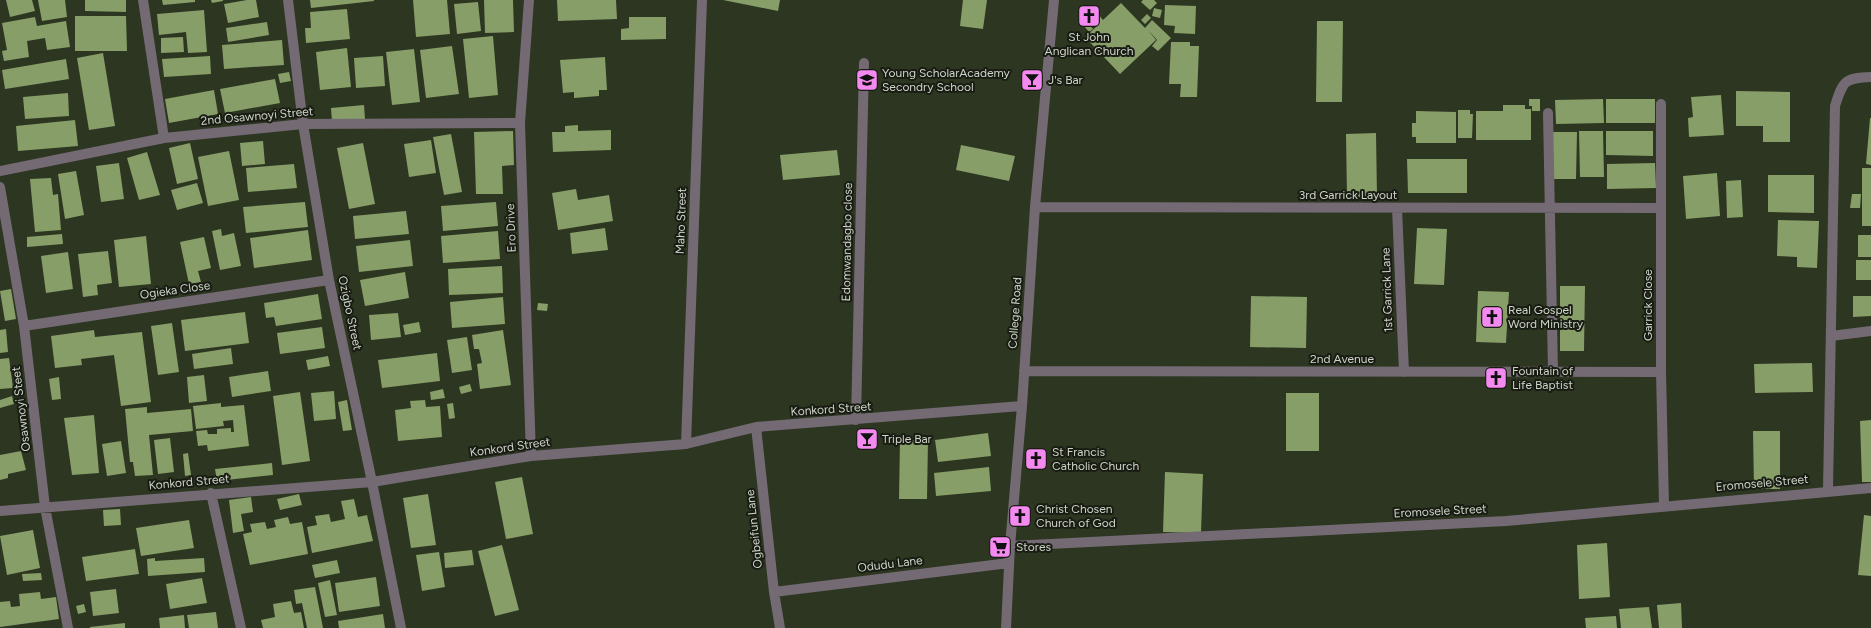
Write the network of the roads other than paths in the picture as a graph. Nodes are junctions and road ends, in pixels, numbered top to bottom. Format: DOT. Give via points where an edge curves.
graph roads {
  1 [pos="143,0"];
  2 [pos="288,0"];
  3 [pos="529,0"];
  4 [pos="702,0"];
  5 [pos="1054,0"];
  6 [pos="864,63"];
  7 [pos="1871,78"];
  8 [pos="1661,104"];
  9 [pos="1548,113"];
  10 [pos="520,123"];
  11 [pos="303,124"];
  12 [pos="164,138"];
  13 [pos="0,171"];
  14 [pos="0,187"];
  15 [pos="1035,207"];
  16 [pos="1397,208"];
  17 [pos="1550,208"];
  18 [pos="1661,208"];
  19 [pos="329,280"];
  20 [pos="24,326"];
  21 [pos="1871,331"];
  22 [pos="1831,336"];
  23 [pos="1024,371"];
  24 [pos="1404,372"];
  25 [pos="1553,372"];
  26 [pos="1661,372"];
  27 [pos="1022,406"];
  28 [pos="856,420"];
  29 [pos="756,427"];
  30 [pos="686,444"];
  31 [pos="531,456"];
  32 [pos="372,482"];
  33 [pos="1871,488"];
  34 [pos="1828,490"];
  35 [pos="211,493"];
  36 [pos="1664,506"];
  37 [pos="45,507"];
  38 [pos="0,510"];
  39 [pos="1010,546"];
  40 [pos="1009,563"];
  41 [pos="774,592"];
  42 [pos="68,628"];
  43 [pos="241,628"];
  44 [pos="401,628"];
  45 [pos="780,628"];
  46 [pos="1006,628"];
  1 -- 12 [label="street"];
  2 -- 11 [label="street, Ozigbo Street"];
  3 -- 10 [label="street, Ero Drive"];
  4 -- 30 [label="street, Maho Street"];
  5 -- 15 [label="street, College Road"];
  6 -- 28 [label="street, Edomwandagbo close"];
  7 -- 22 [label="street" via="1848,80 1841,87 1835,106"];
  8 -- 18 [label="street, Garrick Close"];
  9 -- 17 [label="street"];
  10 -- 11 [label="street, 2nd Osawnoyi Street"];
  10 -- 31 [label="street, Ero Drive"];
  11 -- 12 [label="street, 2nd Osawnoyi Street"];
  11 -- 19 [label="street, Ozigbo Street"];
  12 -- 13 [label="street, 2nd Osawnoyi Street"];
  14 -- 20 [label="street, Osawnoyi Steet"];
  15 -- 16 [label="street, 3rd Garrick Layout"];
  15 -- 23 [label="street, College Road"];
  16 -- 17 [label="street, 3rd Garrick Layout"];
  16 -- 24 [label="street, 1st Garrick Lane"];
  17 -- 18 [label="street, 3rd Garrick Layout"];
  17 -- 25 [label="street"];
  18 -- 26 [label="street, Garrick Close"];
  19 -- 20 [label="street, Ogieka Close"];
  19 -- 32 [label="street, Ozigbo Street"];
  20 -- 37 [label="street, Osawnoyi Steet"];
  21 -- 22 [label="street"];
  22 -- 34 [label="street"];
  23 -- 24 [label="street, 2nd Avenue"];
  23 -- 27 [label="street, College Road"];
  24 -- 25 [label="street, 2nd Avenue"];
  25 -- 26 [label="street, 2nd Avenue"];
  26 -- 36 [label="street, Garrick Close"];
  27 -- 28 [label="street, Konkord Street"];
  27 -- 39 [label="street, College Road"];
  28 -- 29 [label="street, Konkord Street"];
  29 -- 30 [label="street, Konkord Street"];
  29 -- 41 [label="street, Ogbeifun Lane"];
  30 -- 31 [label="street, Konkord Street"];
  31 -- 32 [label="street, Konkord Street"];
  32 -- 35 [label="street, Konkord Street"];
  32 -- 44 [label="street, Ozigbo Street"];
  33 -- 34 [label="street, Eromosele Street"];
  34 -- 36 [label="street, Eromosele Street"];
  35 -- 37 [label="street, Konkord Street"];
  35 -- 43 [label="street"];
  36 -- 39 [label="street, Eromosele Street" via="1506,521"];
  37 -- 38 [label="street, Konkord Street"];
  37 -- 42 [label="street, Osawnoyi Steet"];
  39 -- 40 [label="street, College Road"];
  40 -- 41 [label="street, Odudu Lane"];
  40 -- 46 [label="street, College Road"];
  41 -- 45 [label="street, Ogbeifun Lane"];
}
